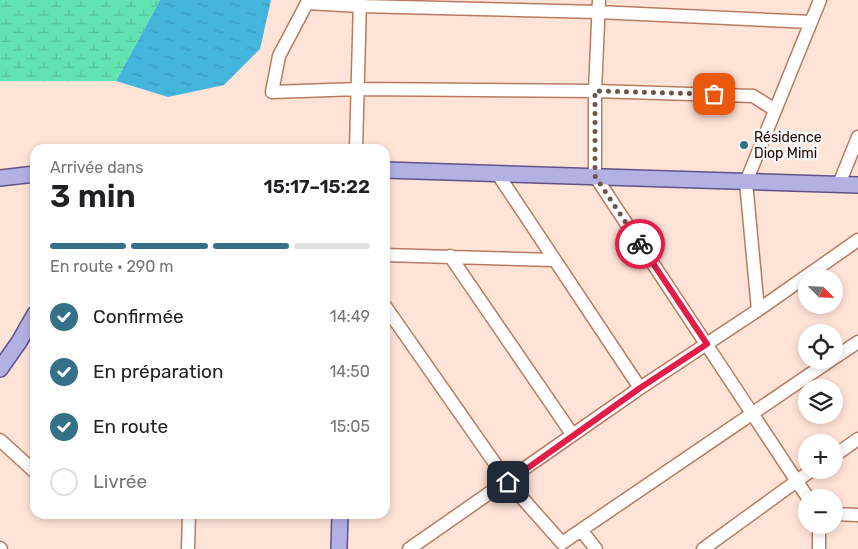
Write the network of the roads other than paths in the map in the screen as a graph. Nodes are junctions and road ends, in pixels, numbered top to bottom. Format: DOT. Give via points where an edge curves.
graph roads {
  1 [pos="820,0"];
  2 [pos="360,3"];
  3 [pos="598,6"];
  4 [pos="811,22"];
  5 [pos="359,89"];
  6 [pos="595,91"];
  7 [pos="775,110"];
  8 [pos="858,138"];
  9 [pos="356,144"];
  10 [pos="390,170"];
  11 [pos="497,173"];
  12 [pos="30,175"];
  13 [pos="595,176"];
  14 [pos="0,178"];
  15 [pos="746,182"];
  16 [pos="838,184"];
  17 [pos="858,185"];
  18 [pos="858,240"];
  19 [pos="390,256"];
  20 [pos="450,256"];
  21 [pos="554,260"];
  22 [pos="758,310"];
  23 [pos="390,313"];
  24 [pos="30,322"];
  25 [pos="858,342"];
  26 [pos="707,344"];
  27 [pos="843,352"];
  28 [pos="0,369"];
  29 [pos="818,369"];
  30 [pos="640,388"];
  31 [pos="753,414"];
  32 [pos="572,434"];
  33 [pos="858,439"];
  34 [pos="0,440"];
  35 [pos="843,450"];
  36 [pos="30,467"];
  37 [pos="797,480"];
  38 [pos="508,482"];
  39 [pos="802,489"];
  40 [pos="843,514"];
  41 [pos="858,515"];
  42 [pos="189,519"];
  43 [pos="340,519"];
  44 [pos="581,530"];
  45 [pos="819,534"];
  46 [pos="188,549"];
  47 [pos="339,549"];
  48 [pos="409,549"];
  49 [pos="596,549"];
  50 [pos="703,549"];
  51 [pos="819,549"];
  1 -- 4 [label="street"];
  2 -- 3 [label="street"];
  2 -- 5 [label="street"];
  2 -- 5 [label="street" via="307,3 279,56 272,92"];
  3 -- 4 [label="street"];
  3 -- 6 [label="street"];
  4 -- 7 [label="street"];
  5 -- 6 [label="street"];
  5 -- 9 [label="street"];
  6 -- 7 [label="street" via="753,96"];
  6 -- 13 [label="street"];
  7 -- 15 [label="street"];
  8 -- 16 [label="street"];
  10 -- 11 [label="main road"];
  11 -- 13 [label="main road"];
  11 -- 21 [label="street"];
  12 -- 14 [label="main road"];
  13 -- 15 [label="main road"];
  13 -- 26 [label="street"];
  15 -- 16 [label="main road"];
  15 -- 22 [label="street"];
  16 -- 17 [label="main road"];
  18 -- 22 [label="street"];
  19 -- 20 [label="street"];
  20 -- 21 [label="street"];
  20 -- 32 [label="street"];
  21 -- 30 [label="street"];
  22 -- 26 [label="street"];
  23 -- 38 [label="street"];
  24 -- 28 [label="main road"];
  25 -- 27 [label="street"];
  26 -- 30 [label="street"];
  26 -- 31 [label="street"];
  29 -- 31 [label="street"];
  30 -- 32 [label="street"];
  31 -- 37 [label="street"];
  31 -- 44 [label="street"];
  32 -- 38 [label="street"];
  33 -- 35 [label="street"];
  34 -- 36 [label="street"];
  37 -- 39 [label="street"];
  37 -- 50 [label="street"];
  38 -- 44 [label="street" via="562,543"];
  38 -- 48 [label="street"];
  40 -- 41 [label="street"];
  42 -- 46 [label="street"];
  43 -- 47 [label="main road"];
  44 -- 49 [label="street"];
  45 -- 51 [label="street"];
}
